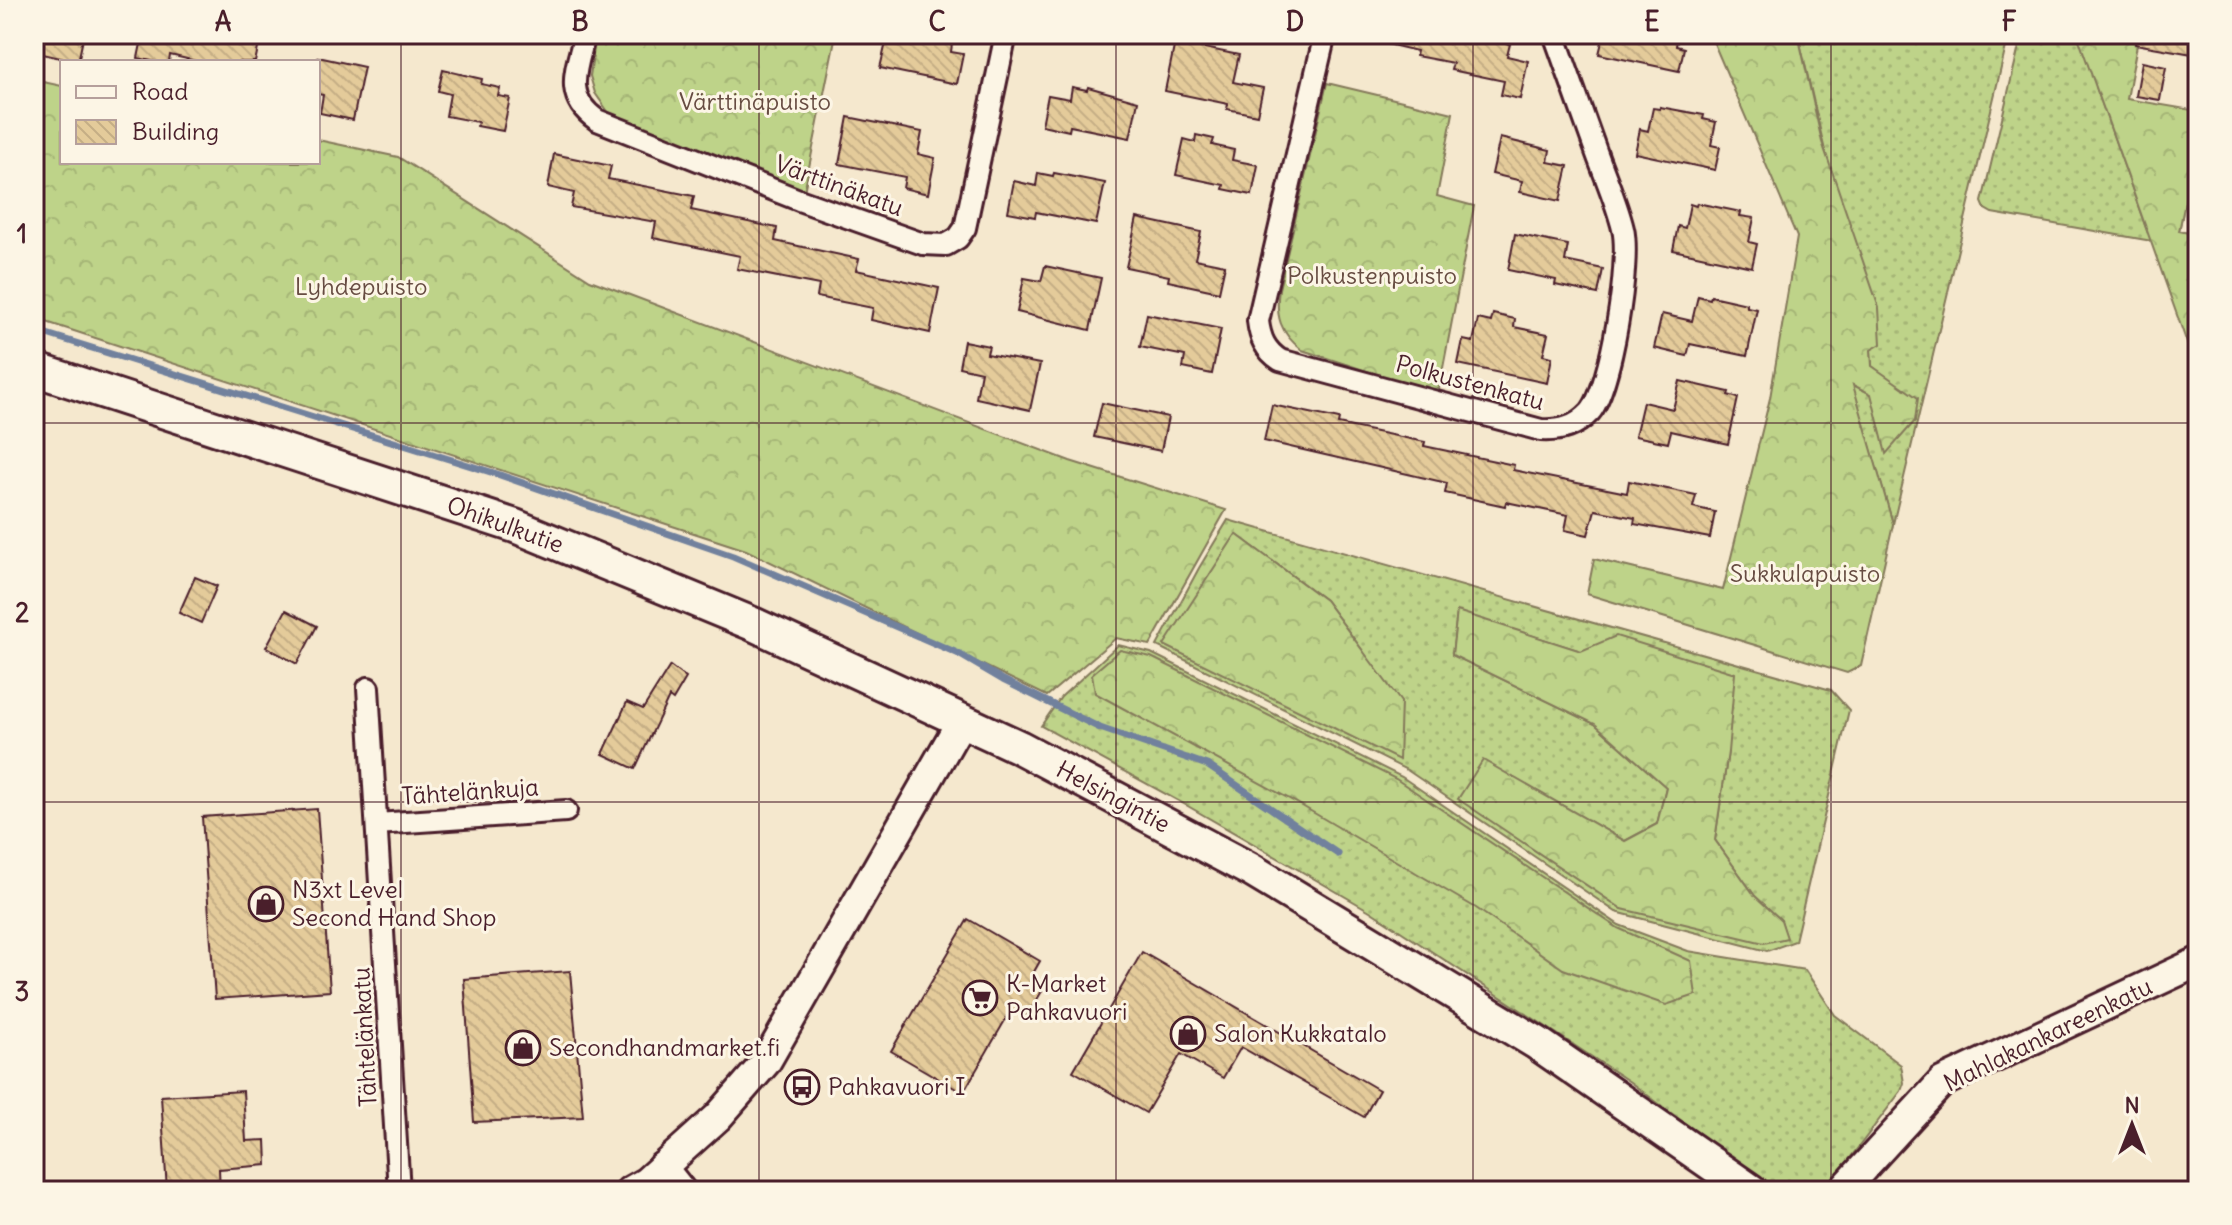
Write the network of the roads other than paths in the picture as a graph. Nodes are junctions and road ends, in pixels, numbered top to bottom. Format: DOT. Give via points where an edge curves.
graph roads {
  1 [pos="585,34"];
  2 [pos="1006,34"];
  3 [pos="1325,34"];
  4 [pos="1554,34"];
  5 [pos="34,369"];
  6 [pos="368,688"];
  7 [pos="962,720"];
  8 [pos="566,811"];
  9 [pos="377,824"];
  10 [pos="2198,962"];
  11 [pos="662,1167"];
  12 [pos="399,1191"];
  13 [pos="630,1191"];
  14 [pos="681,1191"];
  15 [pos="1751,1191"];
  16 [pos="1842,1191"];
  1 -- 2 [label="street, Värttinäkatu" via="574,91 586,113 597,120 813,205 923,244 946,245 965,228"];
  3 -- 4 [label="street, Polkustenkatu" via="1258,321 1265,345 1280,360 1559,431 1577,423 1601,395 1626,261 1615,202"];
  5 -- 7 [label="main road, Ohikulkutie" via="515,526 753,624"];
  6 -- 9 [label="street, Tähtelänkatu"];
  7 -- 11 [label="main road" via="766,1062 718,1117"];
  7 -- 15 [label="main road, Helsingintie" via="1251,870 1537,1043"];
  8 -- 9 [label="street, Tähtelänkuja"];
  9 -- 12 [label="street, Tähtelänkatu"];
  10 -- 16 [label="main road, Mahlakankareenkatu" via="1942,1082"];
  11 -- 13 [label="main road"];
  11 -- 14 [label="main road"];
}
